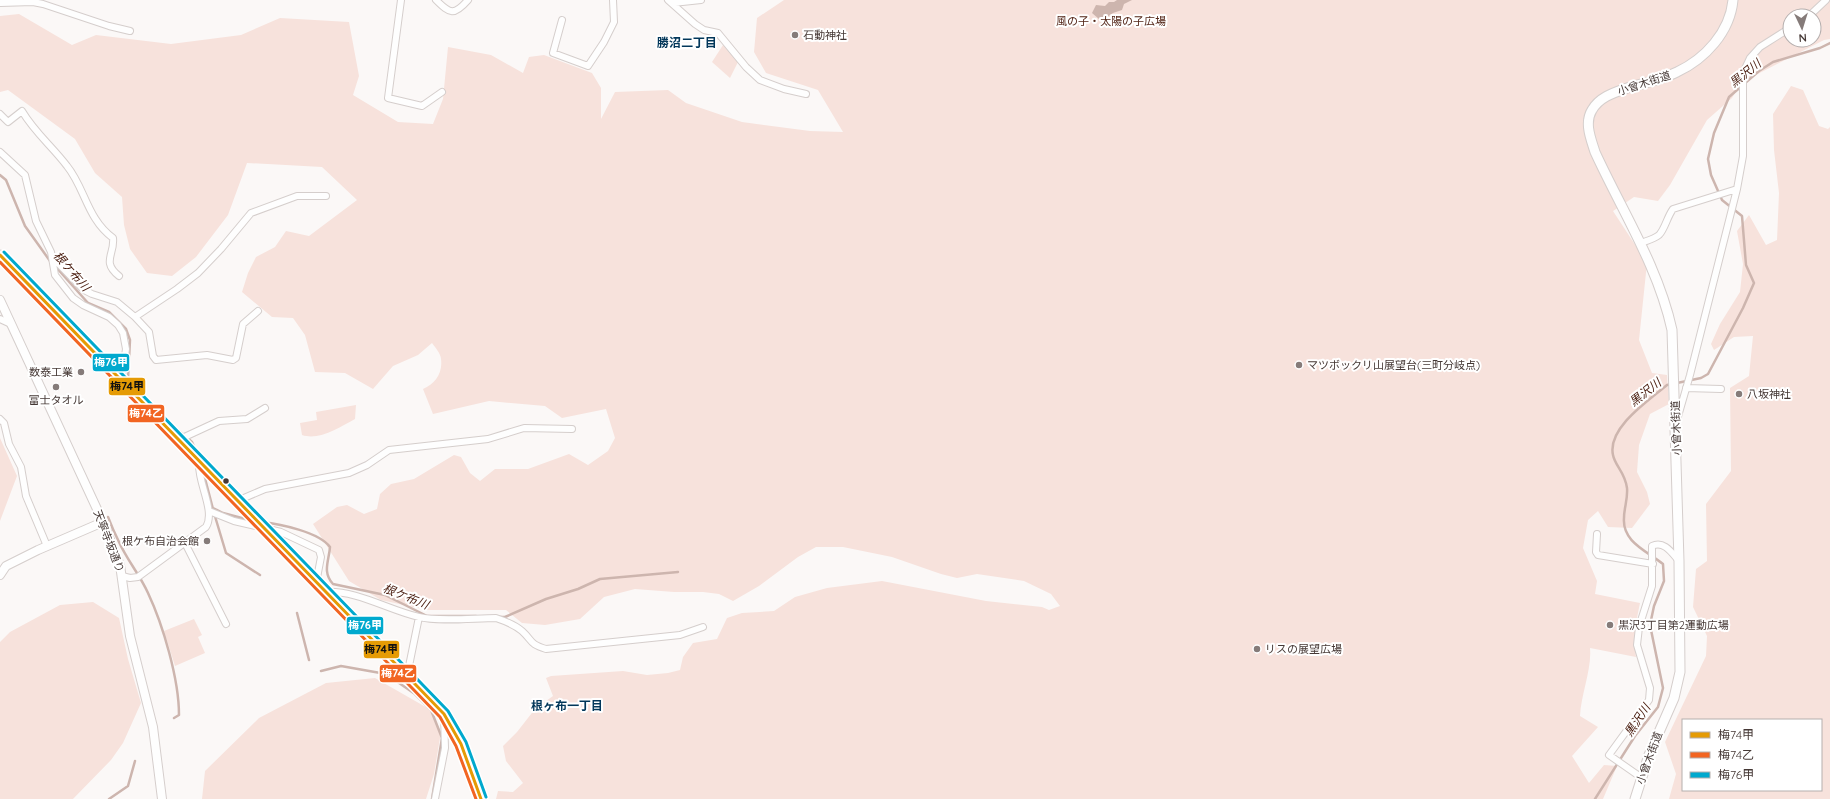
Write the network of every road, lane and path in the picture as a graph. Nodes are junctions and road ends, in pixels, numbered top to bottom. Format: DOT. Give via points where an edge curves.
graph roads {
  1 [pos="401,0"];
  2 [pos="436,0"];
  3 [pos="468,0"];
  4 [pos="613,0"];
  5 [pos="701,0"];
  6 [pos="1733,0"];
  7 [pos="1826,0"];
  8 [pos="37,1"];
  9 [pos="670,2"];
  10 [pos="0,4"];
  11 [pos="1818,8"];
  12 [pos="562,20"];
  13 [pos="130,31"];
  14 [pos="1782,33"];
  15 [pos="442,92"];
  16 [pos="806,94"];
  17 [pos="0,114"];
  18 [pos="0,152"];
  19 [pos="1737,189"];
  20 [pos="326,196"];
  21 [pos="1641,243"];
  22 [pos="0,255"];
  23 [pos="52,256"];
  24 [pos="119,276"];
  25 [pos="0,300"];
  26 [pos="258,311"];
  27 [pos="135,317"];
  28 [pos="0,319"];
  29 [pos="11,324"];
  30 [pos="121,382"];
  31 [pos="1687,386"];
  32 [pos="1721,389"];
  33 [pos="265,408"];
  34 [pos="0,419"];
  35 [pos="1676,426"];
  36 [pos="572,429"];
  37 [pos="183,438"];
  38 [pos="202,465"];
  39 [pos="237,501"];
  40 [pos="212,513"];
  41 [pos="102,522"];
  42 [pos="262,527"];
  43 [pos="1597,534"];
  44 [pos="185,543"];
  45 [pos="47,546"];
  46 [pos="1679,561"];
  47 [pos="1653,563"];
  48 [pos="0,575"];
  49 [pos="122,576"];
  50 [pos="316,583"];
  51 [pos="324,592"];
  52 [pos="419,618"];
  53 [pos="226,624"];
  54 [pos="703,627"];
  55 [pos="406,674"];
  56 [pos="444,714"];
  57 [pos="1642,778"];
  58 [pos="162,799"];
  59 [pos="435,799"];
  60 [pos="481,799"];
  61 [pos="1635,799"];
  1 -- 15 [label="street" via="388,98 422,106"];
  2 -- 3 [label="street" via="450,12 461,8"];
  4 -- 12 [label="street" via="614,22 588,66 553,53"];
  5 -- 9 [label="street"];
  6 -- 21 [label="main road, 小曾木街道" via="1725,26 1718,38 1711,48 1694,62 1676,73 1608,95 1592,110 1588,122 1596,152"];
  7 -- 11 [label="street"];
  8 -- 10 [label="street"];
  8 -- 13 [label="street"];
  9 -- 16 [label="street" via="704,30 718,33 760,80"];
  14 -- 19 [label="street" via="1760,47 1750,58 1743,73 1743,156"];
  17 -- 24 [label="street" via="8,122 22,111 42,140 67,166 91,212 113,238 109,262 112,270"];
  18 -- 23 [label="street" via="25,175 36,221"];
  19 -- 21 [label="street" via="1673,209 1658,236"];
  19 -- 31 [label="street"];
  20 -- 27 [label="street" via="297,196 251,213 198,273"];
  21 -- 35 [label="main road, 小曾木街道" via="1667,306 1672,330"];
  22 -- 30 [label="main road"];
  23 -- 27 [label="street" via="84,290 117,302"];
  23 -- 30 [label="street" via="55,275 73,298 109,317 121,329 126,349"];
  25 -- 29 [label="street, 天寧寺坂通り"];
  26 -- 27 [label="street" via="243,324 236,358 233,360 207,355 156,360 149,332"];
  28 -- 29 [label="street"];
  29 -- 41 [label="street, 天寧寺坂通り"];
  30 -- 37 [label="main road"];
  31 -- 32 [label="street"];
  31 -- 35 [label="street"];
  33 -- 37 [label="street" via="248,419 219,421"];
  34 -- 45 [label="street" via="4,423 9,444 21,467 26,496"];
  35 -- 46 [label="main road, 小曾木街道"];
  36 -- 39 [label="street" via="524,428 488,439 389,450 367,465 349,473 266,489"];
  37 -- 38 [label="main road"];
  38 -- 39 [label="main road"];
  38 -- 40 [label="street" via="198,471"];
  39 -- 42 [label="main road"];
  40 -- 42 [label="street"];
  40 -- 44 [label="street" via="206,526"];
  41 -- 45 [label="street"];
  41 -- 49 [label="street, 天寧寺坂通り"];
  42 -- 50 [label="main road"];
  42 -- 50 [label="street" via="319,550 321,557"];
  43 -- 47 [label="street" via="1598,555"];
  44 -- 49 [label="street" via="138,577"];
  44 -- 53 [label="street"];
  45 -- 48 [label="street" via="6,566"];
  46 -- 47 [label="street" via="1664,545 1657,544 1652,546"];
  46 -- 57 [label="main road, 小曾木街道" via="1680,672 1674,698 1659,729"];
  47 -- 57 [label="street" via="1652,586 1637,635 1638,653 1650,688 1649,700 1609,755"];
  49 -- 58 [label="street, 天寧寺坂通り" via="130,636 153,727"];
  50 -- 51 [label="main road"];
  51 -- 52 [label="street" via="332,591 364,599"];
  51 -- 55 [label="main road"];
  52 -- 54 [label="street" via="500,620 521,630 535,646 546,649 680,635"];
  52 -- 55 [label="street"];
  55 -- 56 [label="main road"];
  56 -- 59 [label="street" via="445,748"];
  56 -- 60 [label="main road" via="460,741"];
  57 -- 61 [label="main road, 小曾木街道"];
}
